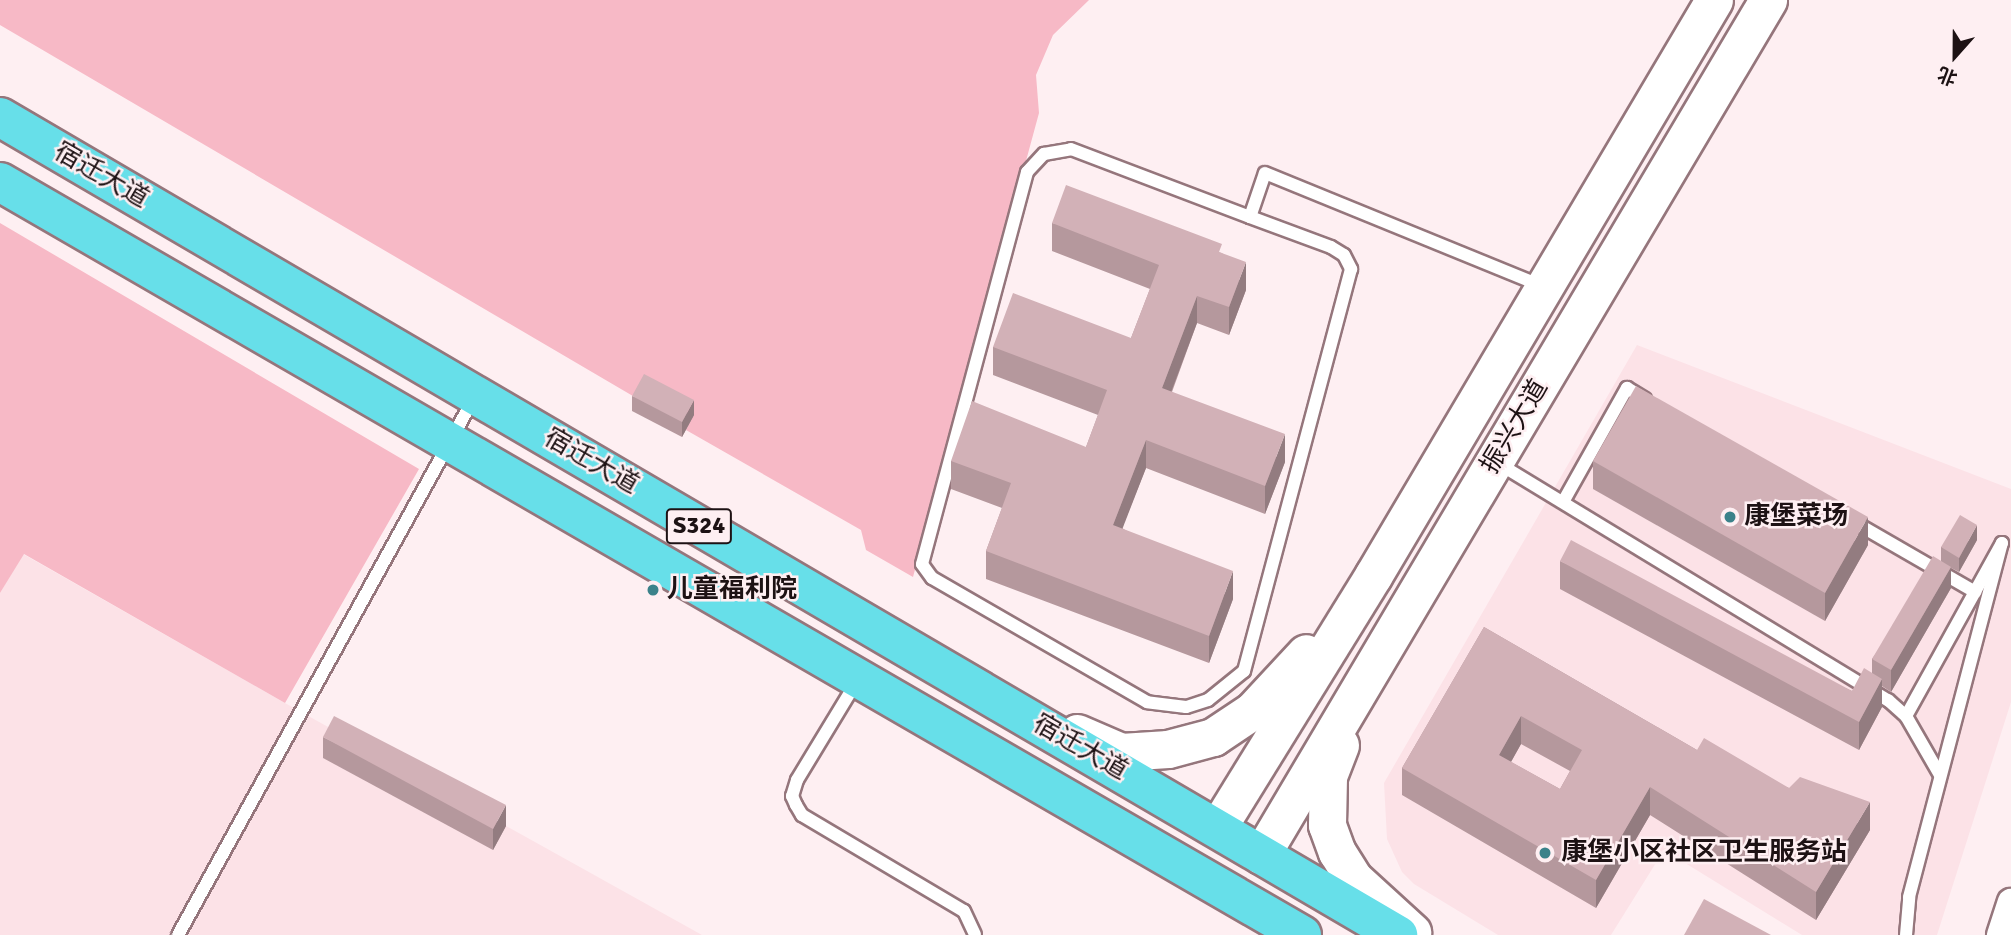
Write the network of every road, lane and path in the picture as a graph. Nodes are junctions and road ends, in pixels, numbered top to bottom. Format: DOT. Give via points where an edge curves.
graph roads {
  1 [pos="1714,0"];
  2 [pos="1768,0"];
  3 [pos="1781,0"];
  4 [pos="1698,16"];
  5 [pos="1742,45"];
  6 [pos="0,117"];
  7 [pos="0,181"];
  8 [pos="1250,217"];
  9 [pos="1546,288"];
  10 [pos="476,395"];
  11 [pos="1663,409"];
  12 [pos="449,442"];
  13 [pos="1495,461"];
  14 [pos="1563,502"];
  15 [pos="1843,515"];
  16 [pos="1373,576"];
  17 [pos="1975,592"];
  18 [pos="1407,609"];
  19 [pos="859,677"];
  20 [pos="999,701"];
  21 [pos="1906,716"];
  22 [pos="1940,775"];
  23 [pos="1218,827"];
  24 [pos="1261,855"];
  25 [pos="2011,902"];
  26 [pos="177,935"];
  27 [pos="975,935"];
  28 [pos="1302,935"];
  29 [pos="1398,935"];
  30 [pos="1416,935"];
  31 [pos="1906,935"];
  32 [pos="2000,935"];
  1 -- 4 [label="main road, 振兴大道"];
  2 -- 5 [label="main road, 振兴大道"];
  3 -- 5 [label="main road"];
  4 -- 9 [label="main road, 振兴大道"];
  5 -- 13 [label="main road, 振兴大道"];
  6 -- 10 [label="main road, 宿迁大道 / S324"];
  7 -- 12 [label="main road, 宿迁大道 / S324"];
  8 -- 8 [label="lane" via="1071,149 1044,154 1027,172 922,564 932,578 1147,702 1173,708 1208,699 1244,671 1351,269 1345,255 1331,247"];
  8 -- 9 [label="lane" via="1265,173"];
  9 -- 16 [label="main road, 振兴大道"];
  10 -- 12 [label="lane"];
  10 -- 20 [label="main road, 宿迁大道 / S324"];
  11 -- 14 [label="lane" via="1627,388"];
  12 -- 19 [label="main road, 宿迁大道 / S324"];
  12 -- 26 [label="lane"];
  13 -- 14 [label="lane"];
  13 -- 18 [label="main road, 振兴大道"];
  14 -- 21 [label="lane" via="1888,700"];
  15 -- 17 [label="lane"];
  16 -- 20 [label="main road" via="1252,711 1213,737 1168,749 1121,752"];
  16 -- 23 [label="main road, 振兴大道"];
  17 -- 21 [label="lane"];
  17 -- 22 [label="lane" via="2002,543"];
  18 -- 24 [label="main road, 振兴大道"];
  18 -- 30 [label="main road" via="1338,748 1328,777 1327,825 1354,879"];
  19 -- 27 [label="lane" via="796,780 792,796 803,815 964,911"];
  19 -- 28 [label="main road, 宿迁大道 / S324"];
  20 -- 23 [label="main road, 宿迁大道 / S324"];
  21 -- 22 [label="lane"];
  22 -- 31 [label="lane" via="1909,897"];
  23 -- 24 [label="main road, 宿迁大道 / S324"];
  24 -- 29 [label="main road, 宿迁大道 / S324"];
  25 -- 32 [label="street"];
}
